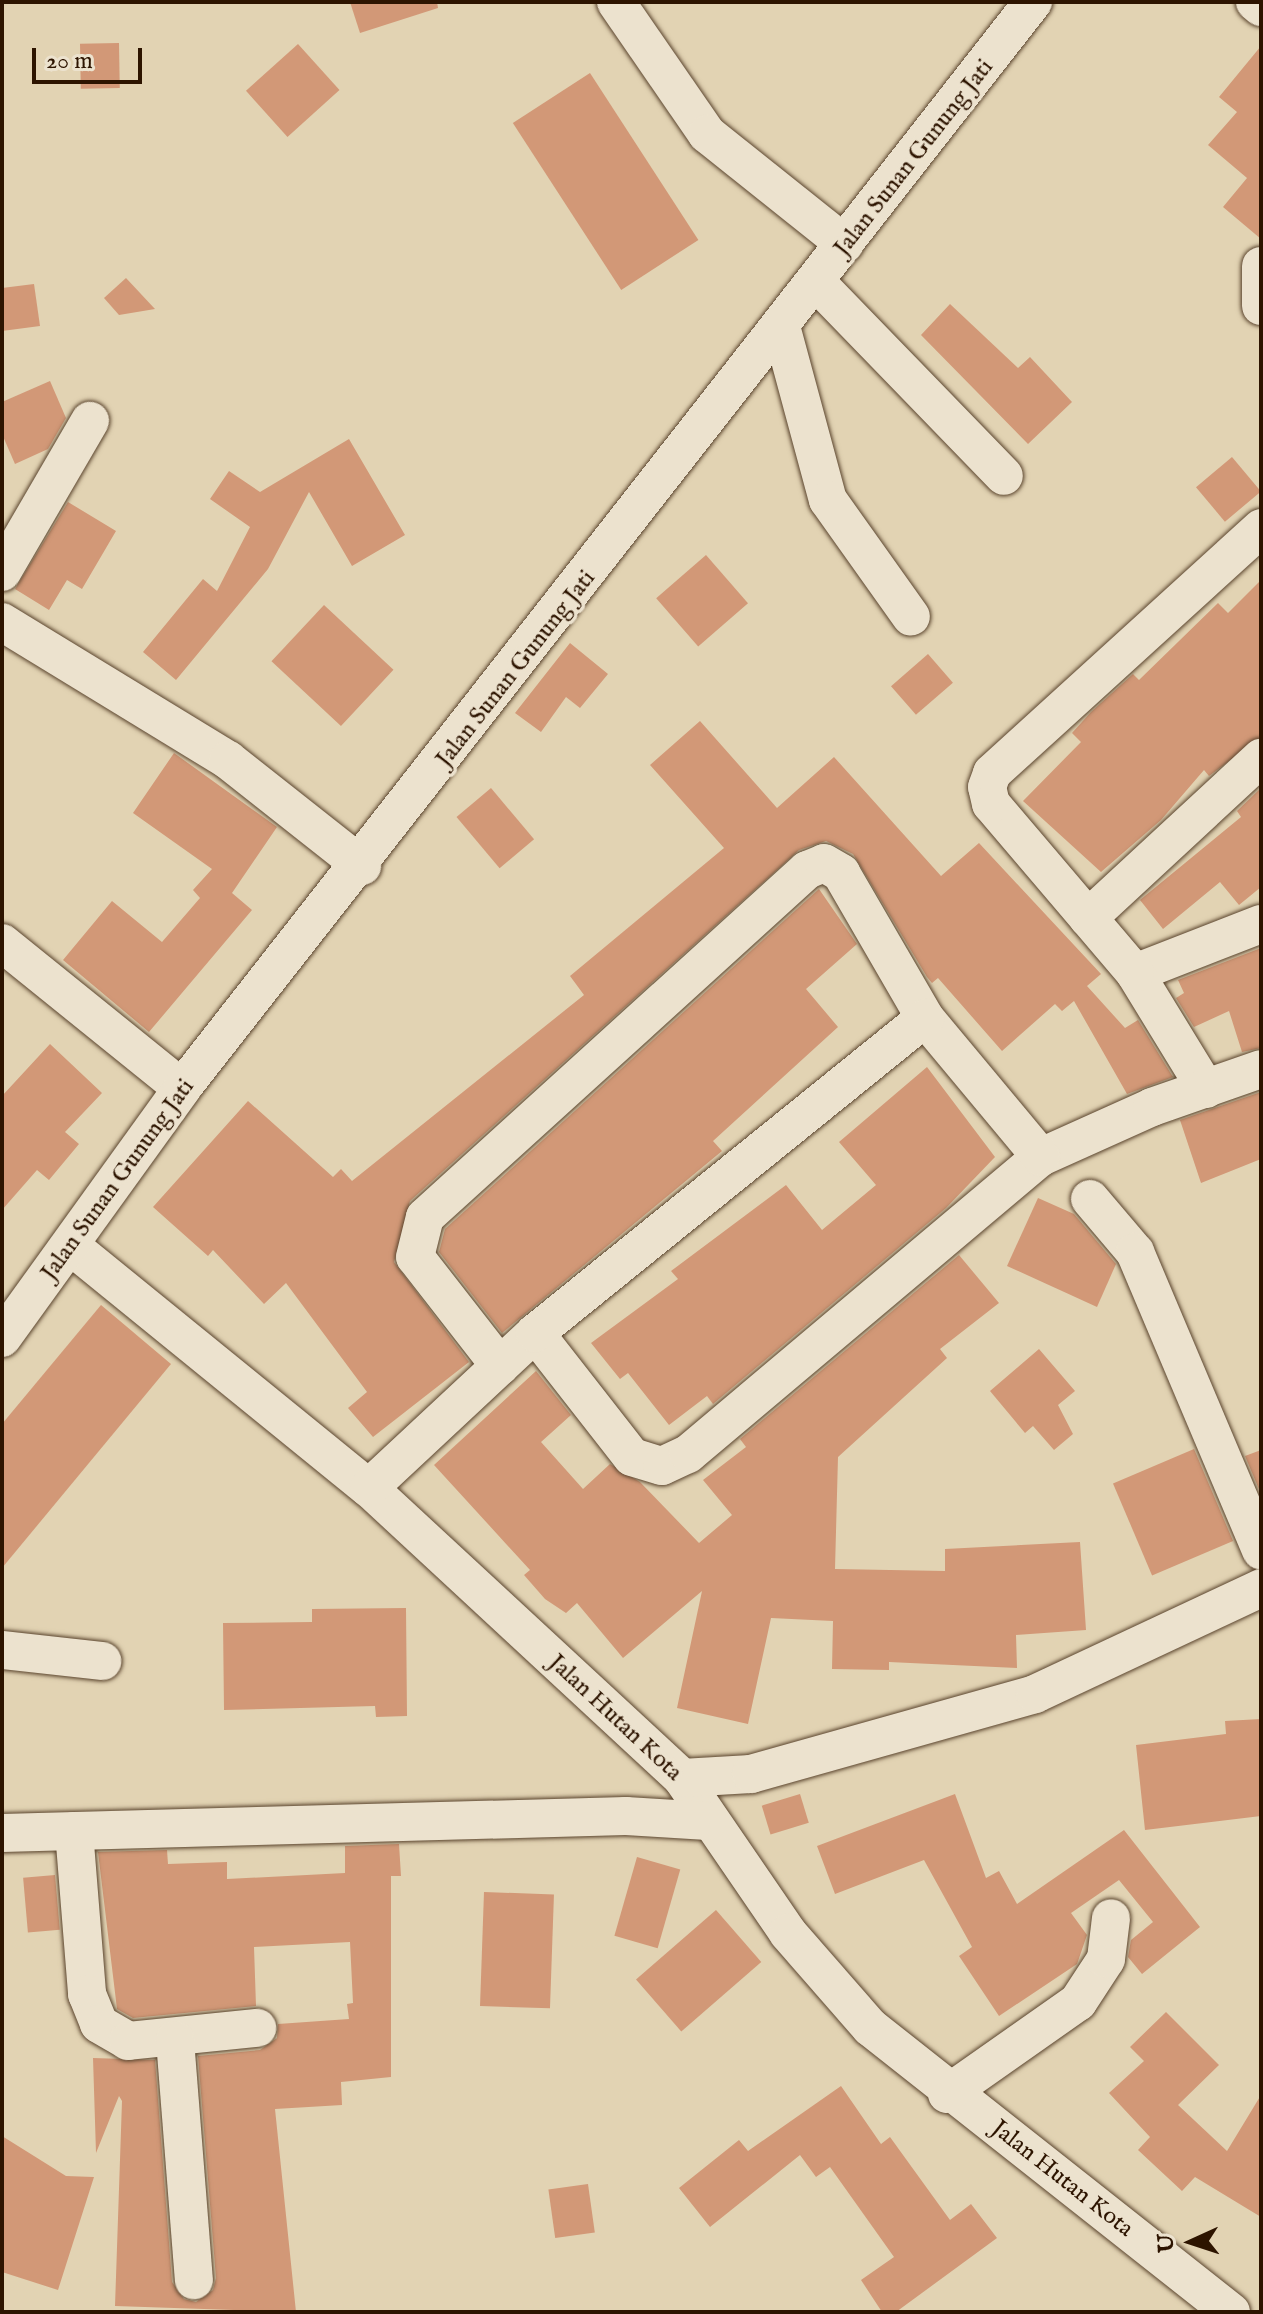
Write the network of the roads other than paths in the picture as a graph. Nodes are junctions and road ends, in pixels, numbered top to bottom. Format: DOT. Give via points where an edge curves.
graph roads {
  1 [pos="616,2"];
  2 [pos="1033,2"];
  3 [pos="1255,2"];
  4 [pos="1261,7"];
  5 [pos="845,244"];
  6 [pos="1261,266"];
  7 [pos="818,284"];
  8 [pos="1261,306"];
  9 [pos="782,330"];
  10 [pos="90,421"];
  11 [pos="1004,476"];
  12 [pos="1261,528"];
  13 [pos="2,572"];
  14 [pos="911,617"];
  15 [pos="2,622"];
  16 [pos="1261,758"];
  17 [pos="362,866"];
  18 [pos="1088,918"];
  19 [pos="1261,924"];
  20 [pos="2,943"];
  21 [pos="1135,973"];
  22 [pos="925,1018"];
  23 [pos="1261,1069"];
  24 [pos="182,1088"];
  25 [pos="1206,1089"];
  26 [pos="1041,1157"];
  27 [pos="1090,1199"];
  28 [pos="72,1247"];
  29 [pos="535,1333"];
  30 [pos="2,1338"];
  31 [pos="500,1366"];
  32 [pos="369,1488"];
  33 [pos="1261,1551"];
  34 [pos="1261,1588"];
  35 [pos="2,1650"];
  36 [pos="102,1661"];
  37 [pos="682,1778"];
  38 [pos="708,1821"];
  39 [pos="74,1831"];
  40 [pos="2,1833"];
  41 [pos="1111,1918"];
  42 [pos="257,2028"];
  43 [pos="175,2040"];
  44 [pos="947,2094"];
  45 [pos="194,2280"];
  46 [pos="1231,2312"];
  1 -- 5 [label="street" via="707,134"];
  2 -- 5 [label="street, Jalan Sunan Gunung Jati"];
  3 -- 4 [label="street"];
  5 -- 7 [label="street, Jalan Sunan Gunung Jati"];
  6 -- 8 [label="street"];
  7 -- 9 [label="street, Jalan Sunan Gunung Jati"];
  7 -- 11 [label="street"];
  9 -- 14 [label="street" via="828,500"];
  9 -- 17 [label="street, Jalan Sunan Gunung Jati"];
  10 -- 13 [label="street"];
  12 -- 18 [label="street" via="992,773 991,804"];
  15 -- 17 [label="street" via="228,760"];
  16 -- 18 [label="street"];
  17 -- 24 [label="street, Jalan Sunan Gunung Jati"];
  18 -- 21 [label="street"];
  19 -- 21 [label="street"];
  20 -- 24 [label="street"];
  21 -- 25 [label="street"];
  22 -- 26 [label="street"];
  22 -- 29 [label="street"];
  22 -- 31 [label="street" via="841,873 824,863 807,870 425,1217 415,1257"];
  23 -- 25 [label="street"];
  24 -- 28 [label="street, Jalan Sunan Gunung Jati"];
  25 -- 26 [label="street"];
  26 -- 29 [label="street" via="688,1454 662,1466 632,1457"];
  27 -- 33 [label="street" via="1135,1252"];
  28 -- 30 [label="street, Jalan Sunan Gunung Jati"];
  28 -- 32 [label="street, Jalan Hutan Kota"];
  29 -- 31 [label="street"];
  31 -- 32 [label="street"];
  32 -- 37 [label="street, Jalan Hutan Kota"];
  34 -- 37 [label="street" via="1035,1694 751,1774"];
  35 -- 36 [label="street"];
  37 -- 38 [label="street, Jalan Hutan Kota"];
  38 -- 39 [label="street" via="626,1816"];
  38 -- 44 [label="street, Jalan Hutan Kota" via="808,1957 870,2027"];
  39 -- 40 [label="street"];
  39 -- 43 [label="street" via="92,2012 128,2041"];
  41 -- 44 [label="street" via="1106,1959 1078,2002"];
  42 -- 43 [label="street"];
  43 -- 45 [label="street"];
  44 -- 46 [label="street, Jalan Hutan Kota" via="1031,2151"];
}
